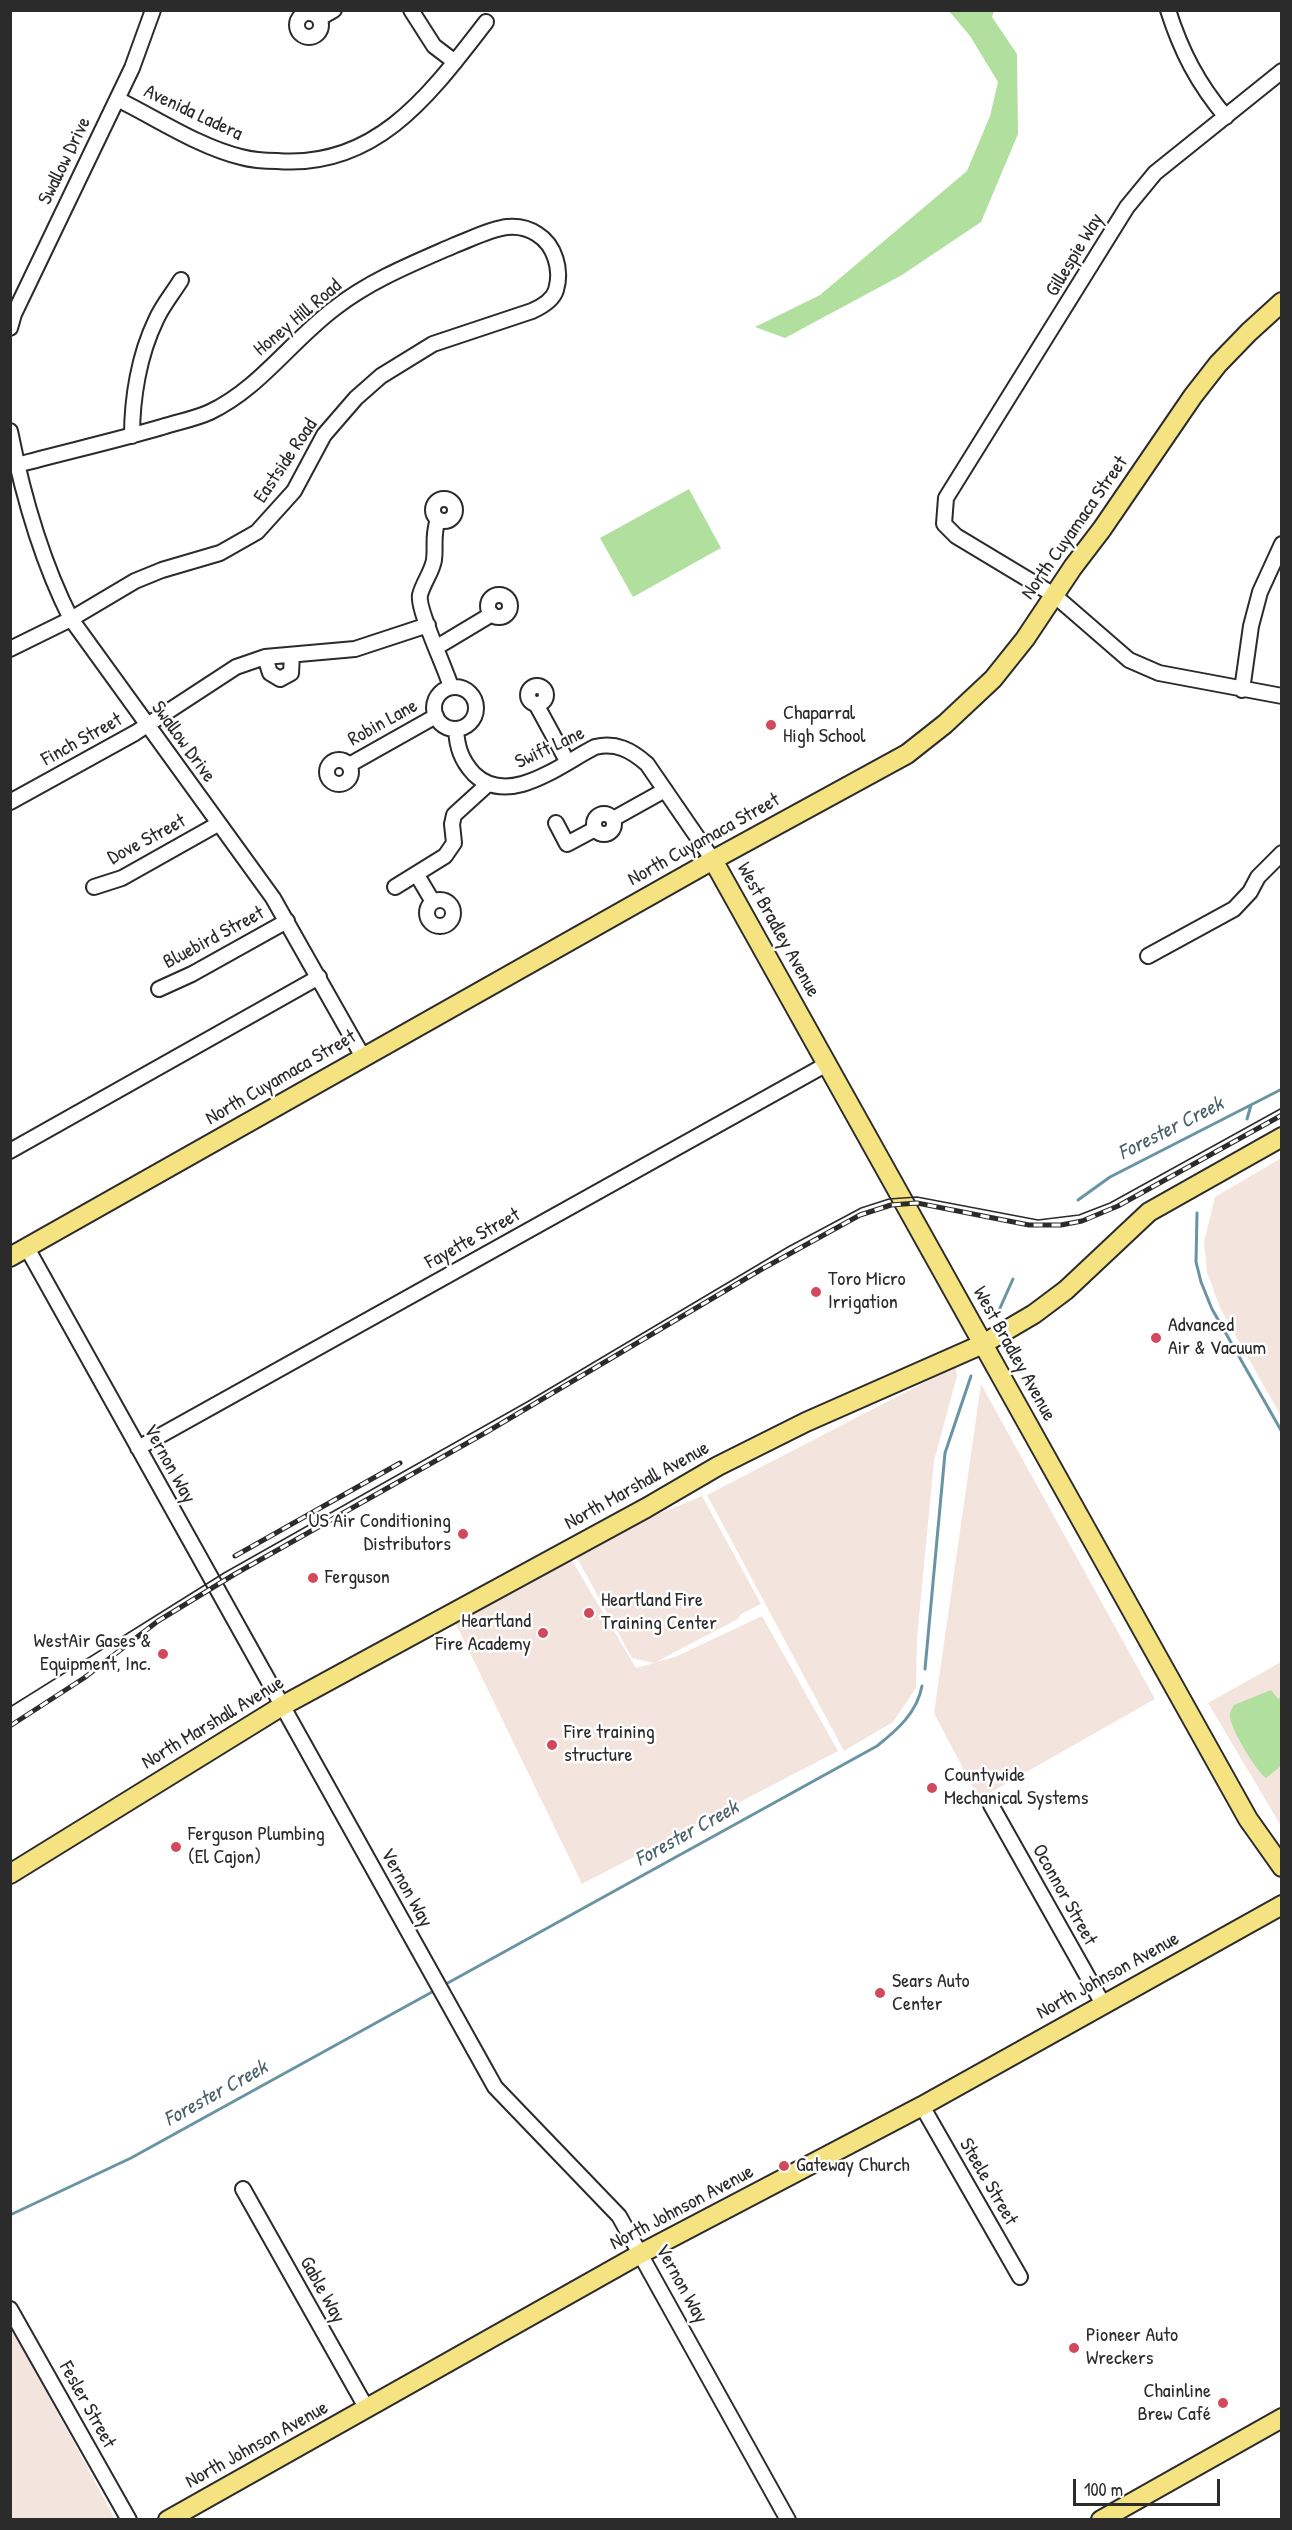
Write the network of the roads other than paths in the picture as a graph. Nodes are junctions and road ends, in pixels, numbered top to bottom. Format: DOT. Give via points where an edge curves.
graph roads {
  1 [pos="153,10"];
  2 [pos="334,10"];
  3 [pos="411,10"];
  4 [pos="1168,10"];
  5 [pos="320,18"];
  6 [pos="486,22"];
  7 [pos="456,62"];
  8 [pos="1281,71"];
  9 [pos="117,99"];
  10 [pos="1226,117"];
  11 [pos="181,280"];
  12 [pos="1281,302"];
  13 [pos="520,315"];
  14 [pos="10,328"];
  15 [pos="10,432"];
  16 [pos="132,436"];
  17 [pos="17,465"];
  18 [pos="438,519"];
  19 [pos="1281,544"];
  20 [pos="1054,595"];
  21 [pos="492,614"];
  22 [pos="71,619"];
  23 [pos="428,626"];
  24 [pos="437,647"];
  25 [pos="10,650"];
  26 [pos="292,655"];
  27 [pos="265,657"];
  28 [pos="451,687"];
  29 [pos="1242,690"];
  30 [pos="1281,696"];
  31 [pos="536,704"];
  32 [pos="436,716"];
  33 [pos="147,725"];
  34 [pos="456,729"];
  35 [pos="567,761"];
  36 [pos="349,765"];
  37 [pos="488,784"];
  38 [pos="665,790"];
  39 [pos="10,802"];
  40 [pos="556,823"];
  41 [pos="218,824"];
  42 [pos="1281,854"];
  43 [pos="713,860"];
  44 [pos="417,875"];
  45 [pos="94,887"];
  46 [pos="395,887"];
  47 [pos="433,902"];
  48 [pos="287,921"];
  49 [pos="1148,956"];
  50 [pos="319,977"];
  51 [pos="159,989"];
  52 [pos="363,1057"];
  53 [pos="826,1064"];
  54 [pos="1281,1137"];
  55 [pos="10,1152"];
  56 [pos="27,1248"];
  57 [pos="10,1257"];
  58 [pos="983,1344"];
  59 [pos="138,1448"];
  60 [pos="282,1706"];
  61 [pos="991,1805"];
  62 [pos="1281,1867"];
  63 [pos="10,1874"];
  64 [pos="1281,1905"];
  65 [pos="1103,2004"];
  66 [pos="922,2106"];
  67 [pos="243,2189"];
  68 [pos="642,2253"];
  69 [pos="1020,2277"];
  70 [pos="10,2309"];
  71 [pos="367,2409"];
  72 [pos="1281,2418"];
  73 [pos="129,2520"];
  74 [pos="168,2520"];
  75 [pos="789,2520"];
  76 [pos="1101,2520"];
  1 -- 9 [label="street, Swallow Drive"];
  2 -- 5 [label="street"];
  3 -- 7 [label="street" via="434,46"];
  4 -- 10 [label="street" via="1178,44 1192,70"];
  6 -- 7 [label="street, Avenida Ladera"];
  7 -- 9 [label="street, Avenida Ladera" via="405,118 378,137 340,154 300,162 241,158"];
  8 -- 10 [label="street, Gillespie Way"];
  9 -- 14 [label="street, Swallow Drive"];
  10 -- 20 [label="street, Gillespie Way" via="1155,173 1127,207 946,498 944,524 956,536"];
  11 -- 16 [label="street" via="156,321 140,370 132,411"];
  12 -- 20 [label="main road, North Cuyamaca Street" via="1212,372"];
  13 -- 16 [label="street, Honey Hill Road" via="539,308 556,291 556,257 536,233 520,227 503,228 406,266 353,295 231,401 207,413"];
  13 -- 22 [label="street, Eastside Road" via="433,344 381,376 324,435 294,490 257,532 220,553 135,581"];
  15 -- 17 [label="street, Swallow Drive"];
  16 -- 17 [label="street, Honey Hill Road"];
  17 -- 22 [label="street, Swallow Drive" via="52,582"];
  18 -- 23 [label="street" via="433,535 434,561 420,596"];
  19 -- 29 [label="street" via="1260,592"];
  20 -- 29 [label="street" via="1129,660 1159,673"];
  20 -- 43 [label="main road, North Cuyamaca Street" via="993,679 907,754"];
  21 -- 24 [label="street"];
  22 -- 25 [label="street, Eastside Road"];
  22 -- 33 [label="street, Swallow Drive"];
  23 -- 24 [label="street"];
  23 -- 26 [label="street, Finch Street" via="355,649"];
  24 -- 28 [label="street"];
  26 -- 27 [label="street, Finch Street"];
  26 -- 27 [label="street" via="291,673 280,679 270,673"];
  27 -- 33 [label="street, Finch Street" via="236,667"];
  28 -- 32 [label="street" via="436,699"];
  28 -- 34 [label="street" via="470,692 476,704 473,718"];
  29 -- 30 [label="street"];
  31 -- 35 [label="street"];
  32 -- 34 [label="street" via="444,726"];
  32 -- 36 [label="street, Robin Lane"];
  33 -- 39 [label="street, Finch Street"];
  33 -- 41 [label="street, Swallow Drive"];
  34 -- 37 [label="street" via="460,756"];
  35 -- 37 [label="street, Swift Lane" via="532,782 504,787"];
  35 -- 38 [label="street, Swift Lane" via="595,747 619,747 635,753 647,764"];
  37 -- 44 [label="street" via="454,815 454,843 445,856"];
  38 -- 40 [label="street" via="613,819 609,833 595,829 567,844"];
  38 -- 43 [label="street, Swift Lane"];
  41 -- 45 [label="street, Dove Street" via="122,878"];
  41 -- 48 [label="street, Swallow Drive"];
  42 -- 49 [label="street" via="1234,909"];
  43 -- 52 [label="main road, North Cuyamaca Street"];
  43 -- 53 [label="main road, West Bradley Avenue"];
  44 -- 46 [label="street"];
  44 -- 47 [label="street"];
  48 -- 50 [label="street, Swallow Drive"];
  48 -- 51 [label="street, Bluebird Street"];
  50 -- 52 [label="street, Swallow Drive"];
  50 -- 55 [label="street"];
  52 -- 56 [label="main road, North Cuyamaca Street"];
  53 -- 58 [label="main road, West Bradley Avenue"];
  53 -- 59 [label="street, Fayette Street"];
  54 -- 58 [label="main road, North Marshall Avenue" via="1149,1212 1066,1290"];
  56 -- 57 [label="main road, North Cuyamaca Street"];
  56 -- 59 [label="street, Vernon Way"];
  58 -- 60 [label="main road, North Marshall Avenue" via="806,1422 718,1466"];
  58 -- 62 [label="main road, West Bradley Avenue" via="1248,1819"];
  59 -- 60 [label="street, Vernon Way"];
  60 -- 63 [label="main road, North Marshall Avenue"];
  60 -- 68 [label="street, Vernon Way" via="495,2087 619,2216"];
  61 -- 65 [label="street, Oconnor Street"];
  64 -- 65 [label="main road, North Johnson Avenue"];
  65 -- 66 [label="main road, North Johnson Avenue"];
  66 -- 68 [label="main road, North Johnson Avenue"];
  66 -- 69 [label="street, Steele Street"];
  67 -- 71 [label="street, Gable Way"];
  68 -- 71 [label="main road, North Johnson Avenue"];
  68 -- 75 [label="street, Vernon Way"];
  70 -- 73 [label="street, Fesler Street"];
  71 -- 74 [label="main road, North Johnson Avenue"];
  72 -- 76 [label="main road"];
}
